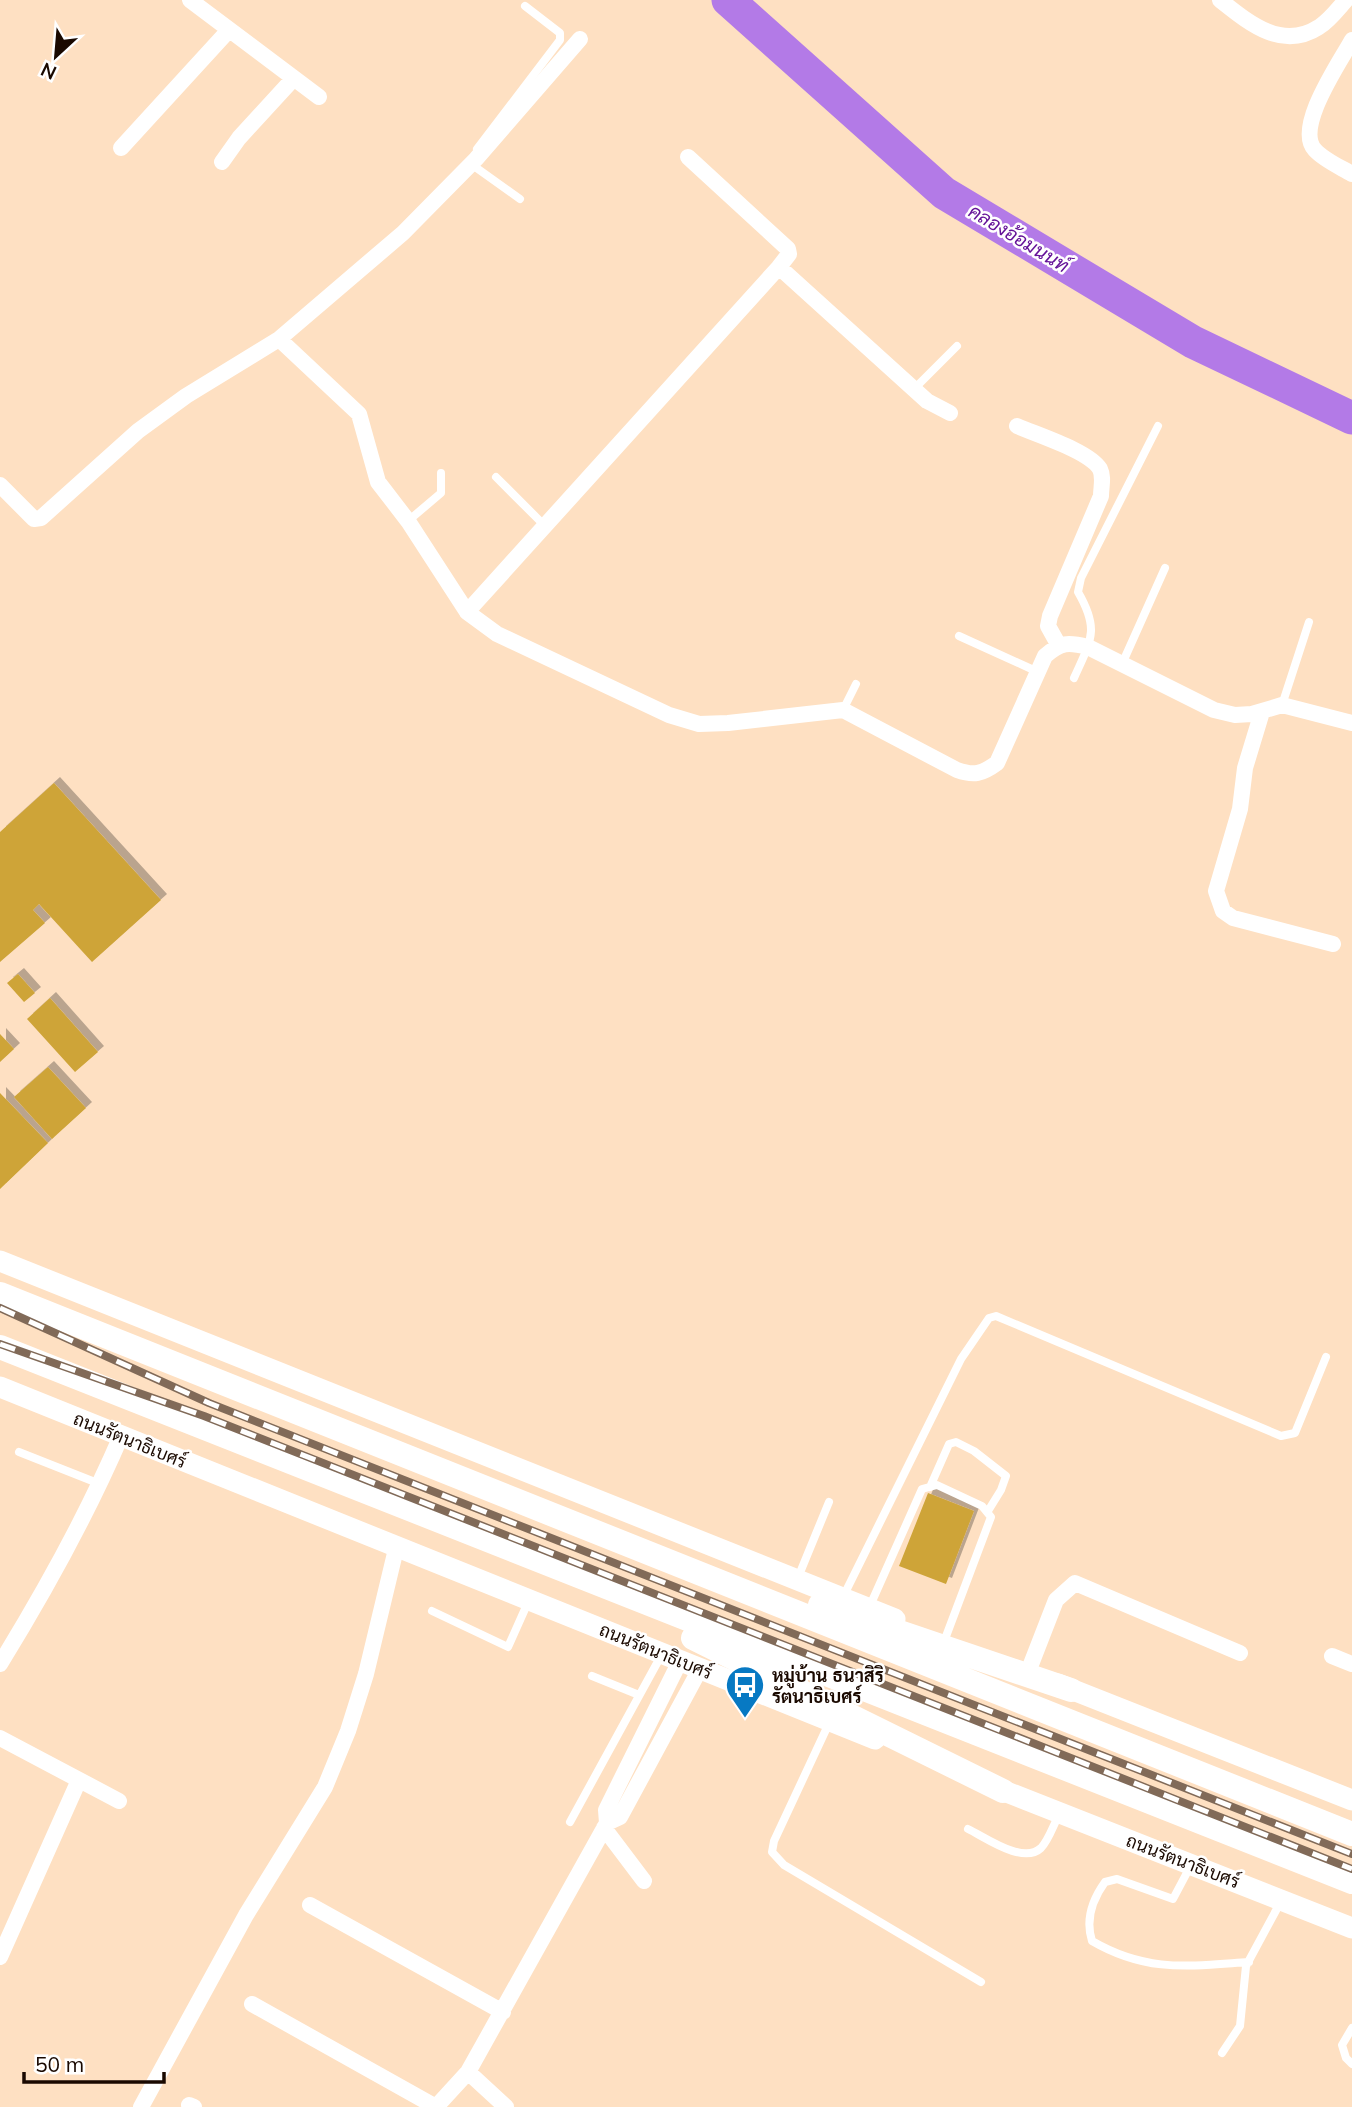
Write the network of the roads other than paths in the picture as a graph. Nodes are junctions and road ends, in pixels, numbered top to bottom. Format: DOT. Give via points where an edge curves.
graph roads {
  1 [pos="190,0"];
  2 [pos="1220,0"];
  3 [pos="1346,0"];
  4 [pos="525,6"];
  5 [pos="229,30"];
  6 [pos="580,39"];
  7 [pos="1352,40"];
  8 [pos="294,78"];
  9 [pos="319,97"];
  10 [pos="121,148"];
  11 [pos="688,157"];
  12 [pos="473,161"];
  13 [pos="222,162"];
  14 [pos="1352,174"];
  15 [pos="520,199"];
  16 [pos="779,267"];
  17 [pos="279,339"];
  18 [pos="957,346"];
  19 [pos="914,389"];
  20 [pos="950,413"];
  21 [pos="1017,426"];
  22 [pos="1158,426"];
  23 [pos="441,473"];
  24 [pos="496,477"];
  25 [pos="0,485"];
  26 [pos="408,521"];
  27 [pos="545,526"];
  28 [pos="1165,568"];
  29 [pos="467,612"];
  30 [pos="1309,622"];
  31 [pos="959,636"];
  32 [pos="1058,644"];
  33 [pos="1088,647"];
  34 [pos="1122,664"];
  35 [pos="1038,672"];
  36 [pos="1074,678"];
  37 [pos="856,684"];
  38 [pos="1282,705"];
  39 [pos="843,710"];
  40 [pos="1262,712"];
  41 [pos="1352,723"];
  42 [pos="1333,944"];
  43 [pos="0,1261"];
  44 [pos="0,1294"];
  45 [pos="0,1347"];
  46 [pos="1326,1357"];
  47 [pos="0,1387"];
  48 [pos="121,1436"];
  49 [pos="19,1452"];
  50 [pos="100,1484"];
  51 [pos="930,1487"];
  52 [pos="829,1502"];
  53 [pos="988,1511"];
  54 [pos="554,1516"];
  55 [pos="396,1549"];
  56 [pos="535,1561"];
  57 [pos="797,1580"];
  58 [pos="842,1598"];
  59 [pos="529,1600"];
  60 [pos="868,1608"];
  61 [pos="432,1611"];
  62 [pos="945,1639"];
  63 [pos="1240,1653"];
  64 [pos="1332,1656"];
  65 [pos="671,1657"];
  66 [pos="0,1664"];
  67 [pos="1352,1664"];
  68 [pos="701,1669"];
  69 [pos="1028,1672"];
  70 [pos="592,1676"];
  71 [pos="1071,1690"];
  72 [pos="639,1695"];
  73 [pos="830,1721"];
  74 [pos="0,1738"];
  75 [pos="79,1780"];
  76 [pos="1003,1791"];
  77 [pos="1352,1800"];
  78 [pos="119,1801"];
  79 [pos="1060,1813"];
  80 [pos="570,1822"];
  81 [pos="606,1826"];
  82 [pos="968,1829"];
  83 [pos="1352,1834"];
  84 [pos="1191,1865"];
  85 [pos="644,1881"];
  86 [pos="1352,1882"];
  87 [pos="1281,1900"];
  88 [pos="310,1905"];
  89 [pos="1352,1928"];
  90 [pos="0,1957"];
  91 [pos="1249,1962"];
  92 [pos="981,1982"];
  93 [pos="252,2004"];
  94 [pos="503,2012"];
  95 [pos="1352,2028"];
  96 [pos="1222,2053"];
  97 [pos="1352,2064"];
  98 [pos="468,2072"];
  99 [pos="141,2107"];
  100 [pos="436,2107"];
  101 [pos="506,2107"];
  1 -- 5 [label="street"];
  2 -- 3 [label="street" via="1268,33 1294,38 1319,27"];
  4 -- 12 [label="lane" via="560,33 560,40 489,129"];
  5 -- 8 [label="street"];
  5 -- 10 [label="street"];
  6 -- 12 [label="street"];
  7 -- 14 [label="street" via="1313,113 1309,130 1315,150"];
  8 -- 9 [label="street"];
  8 -- 13 [label="street"];
  11 -- 16 [label="street" via="788,249"];
  12 -- 15 [label="lane"];
  12 -- 17 [label="street" via="403,233"];
  16 -- 19 [label="street"];
  16 -- 27 [label="street"];
  17 -- 25 [label="street" via="138,431 41,518 34,519"];
  17 -- 26 [label="street" via="359,414 378,482"];
  18 -- 19 [label="lane"];
  19 -- 20 [label="street"];
  21 -- 32 [label="street" via="1088,457 1102,477 1101,496 1050,616 1048,625"];
  22 -- 33 [label="lane" via="1081,578 1078,592 1092,616"];
  23 -- 26 [label="lane" via="441,493"];
  24 -- 27 [label="lane"];
  26 -- 29 [label="street"];
  27 -- 29 [label="street"];
  28 -- 34 [label="lane"];
  29 -- 39 [label="street" via="497,634 669,715 699,724"];
  30 -- 38 [label="lane"];
  31 -- 35 [label="lane"];
  32 -- 33 [label="street"];
  32 -- 35 [label="street" via="1045,656"];
  33 -- 34 [label="street"];
  33 -- 36 [label="lane"];
  34 -- 40 [label="street" via="1214,710 1235,715"];
  35 -- 39 [label="street" via="997,763 973,775"];
  37 -- 39 [label="lane"];
  38 -- 40 [label="street"];
  38 -- 41 [label="street"];
  40 -- 42 [label="street" via="1243,776 1240,809 1216,891 1217,902 1233,918"];
  43 -- 57 [label="main road"];
  44 -- 54 [label="main road"];
  45 -- 56 [label="main road"];
  46 -- 58 [label="lane" via="1295,1433 1281,1436 996,1316 989,1318 961,1359"];
  47 -- 48 [label="main road, ถนนรัตนาธิเบศร์"];
  48 -- 50 [label="street"];
  48 -- 55 [label="main road, ถนนรัตนาธิเบศร์"];
  49 -- 50 [label="lane"];
  50 -- 66 [label="street"];
  51 -- 53 [label="lane" via="937,1485"];
  51 -- 53 [label="lane" via="949,1444 956,1442 1006,1475"];
  51 -- 60 [label="lane" via="922,1489"];
  52 -- 57 [label="lane"];
  53 -- 62 [label="lane" via="991,1517"];
  54 -- 71 [label="main road"];
  54 -- 83 [label="main road"];
  55 -- 59 [label="main road, ถนนรัตนาธิเบศร์"];
  55 -- 99 [label="street" via="366,1674 324,1787 246,1915"];
  56 -- 76 [label="main road"];
  56 -- 86 [label="main road"];
  57 -- 58 [label="main road"];
  58 -- 60 [label="main road"];
  59 -- 61 [label="lane" via="508,1647"];
  59 -- 65 [label="main road, ถนนรัตนาธิเบศร์"];
  60 -- 62 [label="main road"];
  62 -- 69 [label="main road"];
  63 -- 69 [label="street" via="1075,1583 1056,1600"];
  64 -- 67 [label="street"];
  65 -- 68 [label="main road, ถนนรัตนาธิเบศร์"];
  65 -- 72 [label="lane"];
  65 -- 81 [label="street" via="606,1810"];
  68 -- 73 [label="main road, ถนนรัตนาธิเบศร์"];
  68 -- 81 [label="street" via="620,1817"];
  69 -- 71 [label="main road"];
  70 -- 72 [label="lane"];
  71 -- 77 [label="main road"];
  72 -- 80 [label="lane"];
  73 -- 76 [label="main road, ถนนรัตนาธิเบศร์"];
  73 -- 92 [label="lane" via="772,1852 784,1865"];
  74 -- 75 [label="street"];
  75 -- 78 [label="street"];
  75 -- 90 [label="street"];
  76 -- 79 [label="main road, ถนนรัตนาธิเบศร์"];
  79 -- 82 [label="lane" via="1041,1848 1032,1853 1018,1853"];
  79 -- 84 [label="main road, ถนนรัตนาธิเบศร์"];
  81 -- 85 [label="street"];
  81 -- 94 [label="street"];
  84 -- 87 [label="main road, ถนนรัตนาธิเบศร์"];
  84 -- 91 [label="lane" via="1173,1899 1117,1880 1105,1882 1094,1897 1088,1927 1092,1941 1125,1957 1181,1968"];
  87 -- 89 [label="main road, ถนนรัตนาธิเบศร์"];
  87 -- 91 [label="lane"];
  88 -- 94 [label="street"];
  91 -- 96 [label="lane" via="1243,1979 1240,2026"];
  93 -- 100 [label="street"];
  94 -- 98 [label="street"];
  95 -- 97 [label="lane" via="1342,2045"];
  98 -- 100 [label="street"];
  98 -- 101 [label="street"];
}
